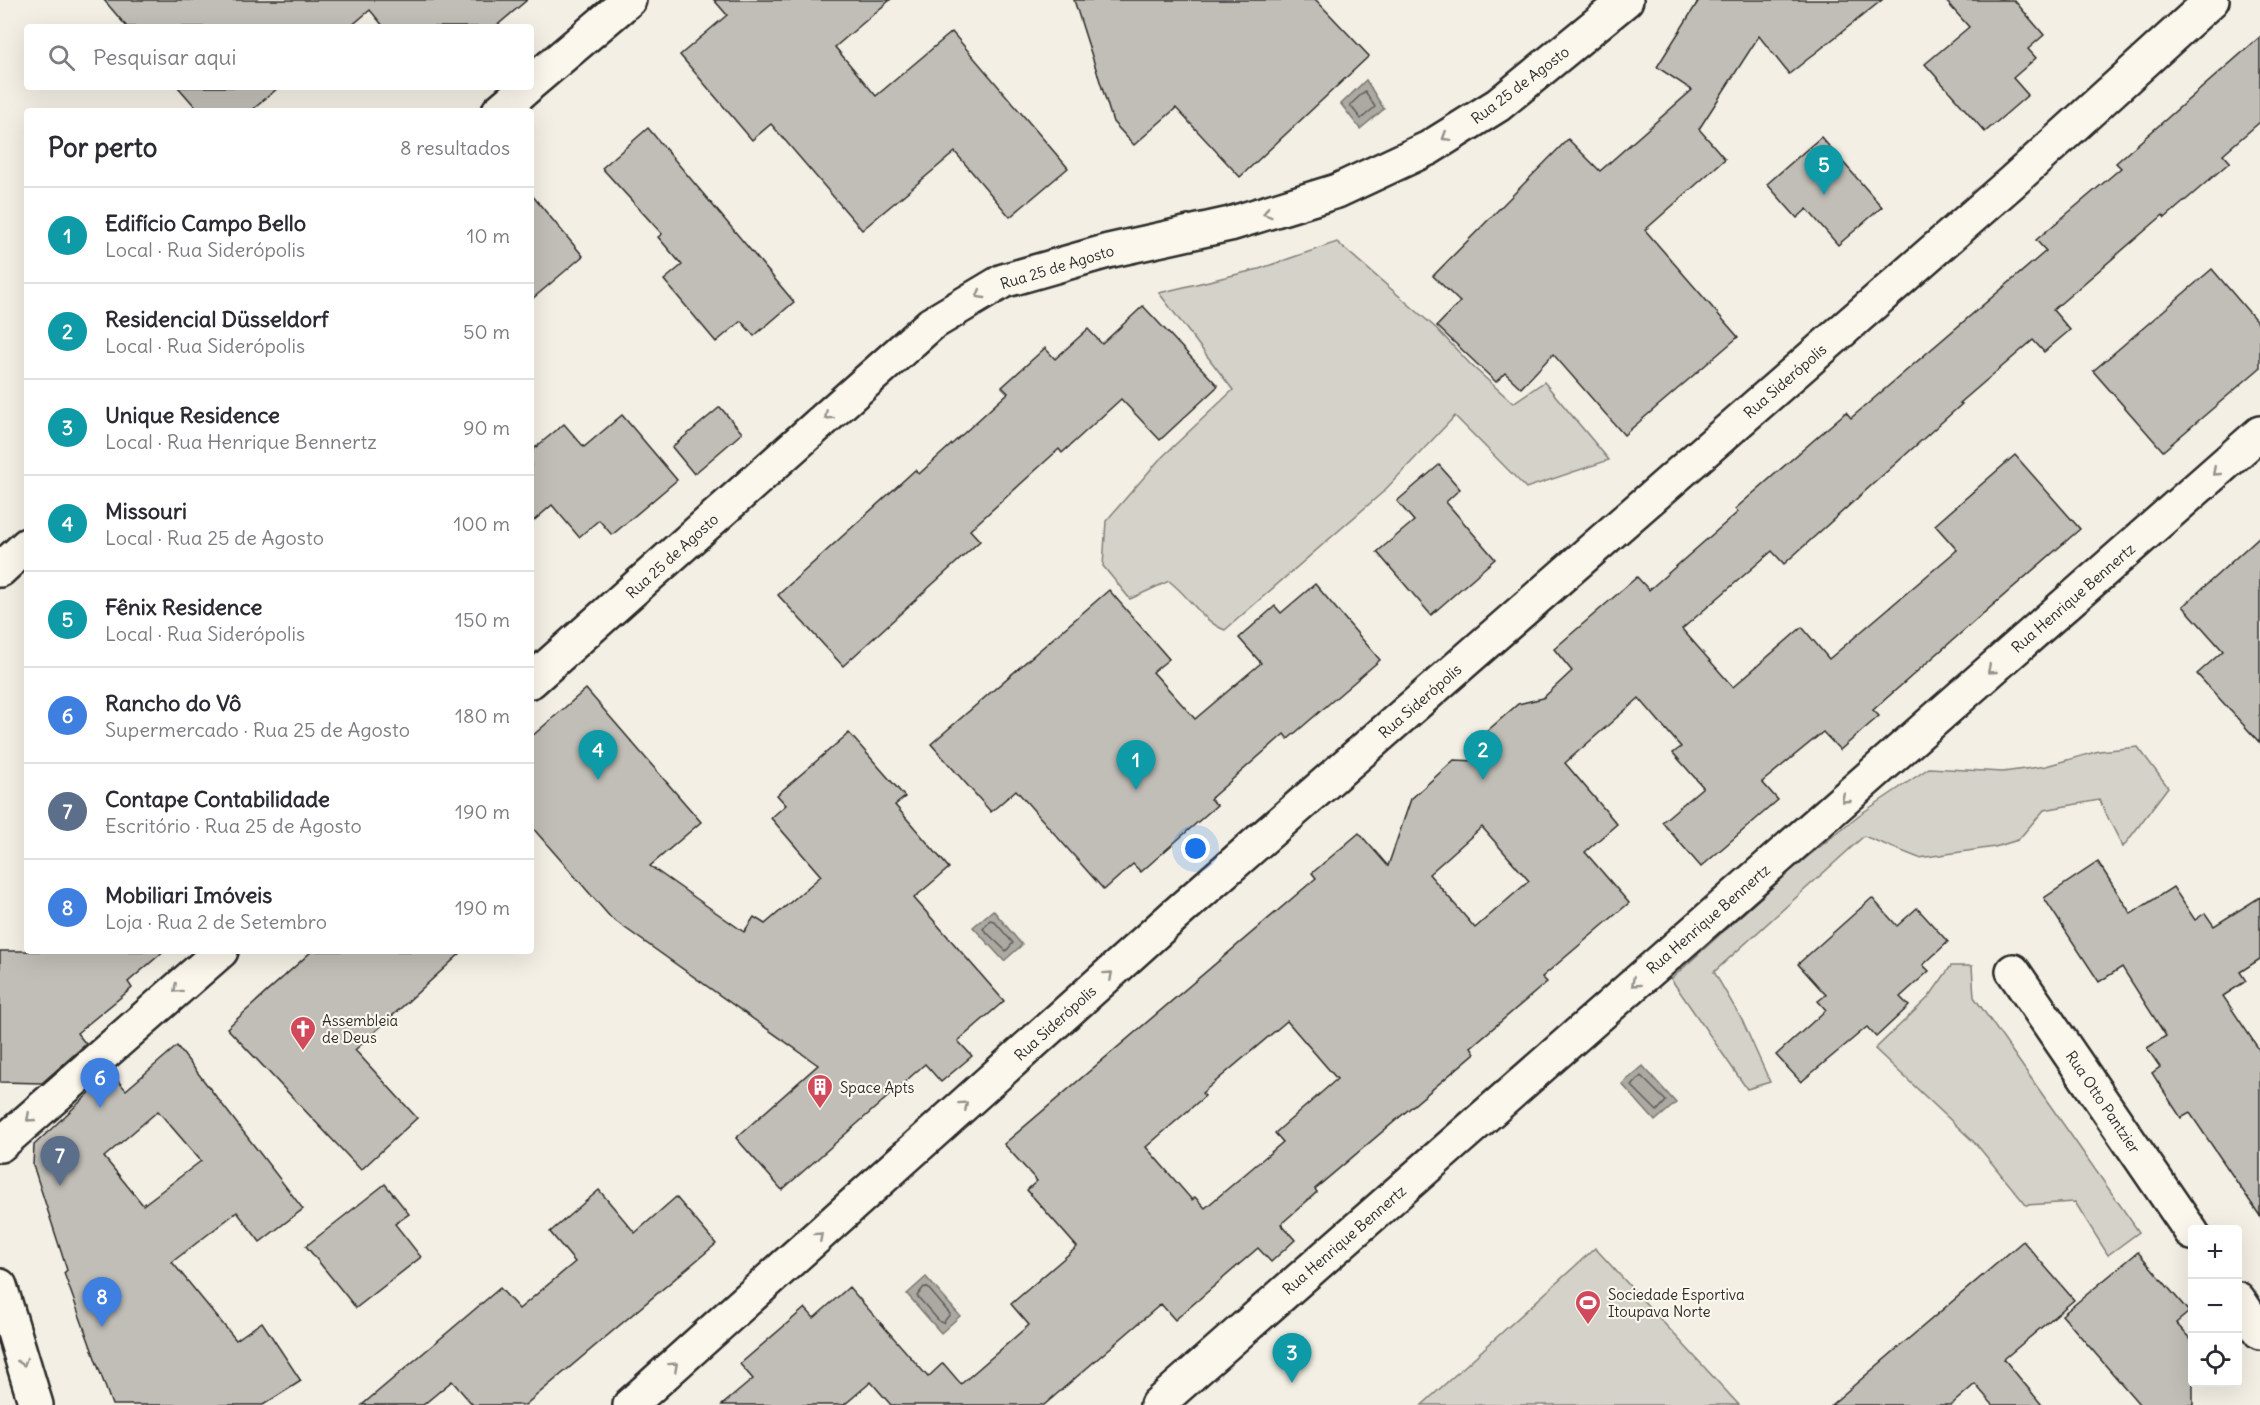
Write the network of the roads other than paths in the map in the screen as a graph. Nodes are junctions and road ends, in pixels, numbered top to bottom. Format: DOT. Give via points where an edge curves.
graph roads {
  1 [pos="629,0"];
  2 [pos="1626,0"];
  3 [pos="2212,0"];
  4 [pos="534,80"];
  5 [pos="524,90"];
  6 [pos="502,108"];
  7 [pos="2260,433"];
  8 [pos="24,548"];
  9 [pos="0,570"];
  10 [pos="534,678"];
  11 [pos="218,954"];
  12 [pos="2013,971"];
  13 [pos="0,1145"];
  14 [pos="2188,1226"];
  15 [pos="0,1287"];
  16 [pos="2242,1305"];
  17 [pos="2260,1332"];
  18 [pos="36,1405"];
  19 [pos="630,1405"];
  20 [pos="1157,1405"];
  1 -- 4 [label="street"];
  2 -- 10 [label="street, Rua 25 de Agosto, one-way" via="1498,105 1429,148 1337,190 1240,221 1108,251 1003,281 931,324"];
  19 -- 3 [label="street, Rua Siderópolis, one-way" via="1176,914 2012,182"];
  5 -- 6 [label="street"];
  7 -- 20 [label="street, Rua Henrique Bennertz, one-way"];
  8 -- 9 [label="street"];
  11 -- 13 [label="street, one-way"];
  12 -- 14 [label="street, Rua Otto Pantzier"];
  15 -- 18 [label="street, one-way"];
  16 -- 17 [label="street"];
}
